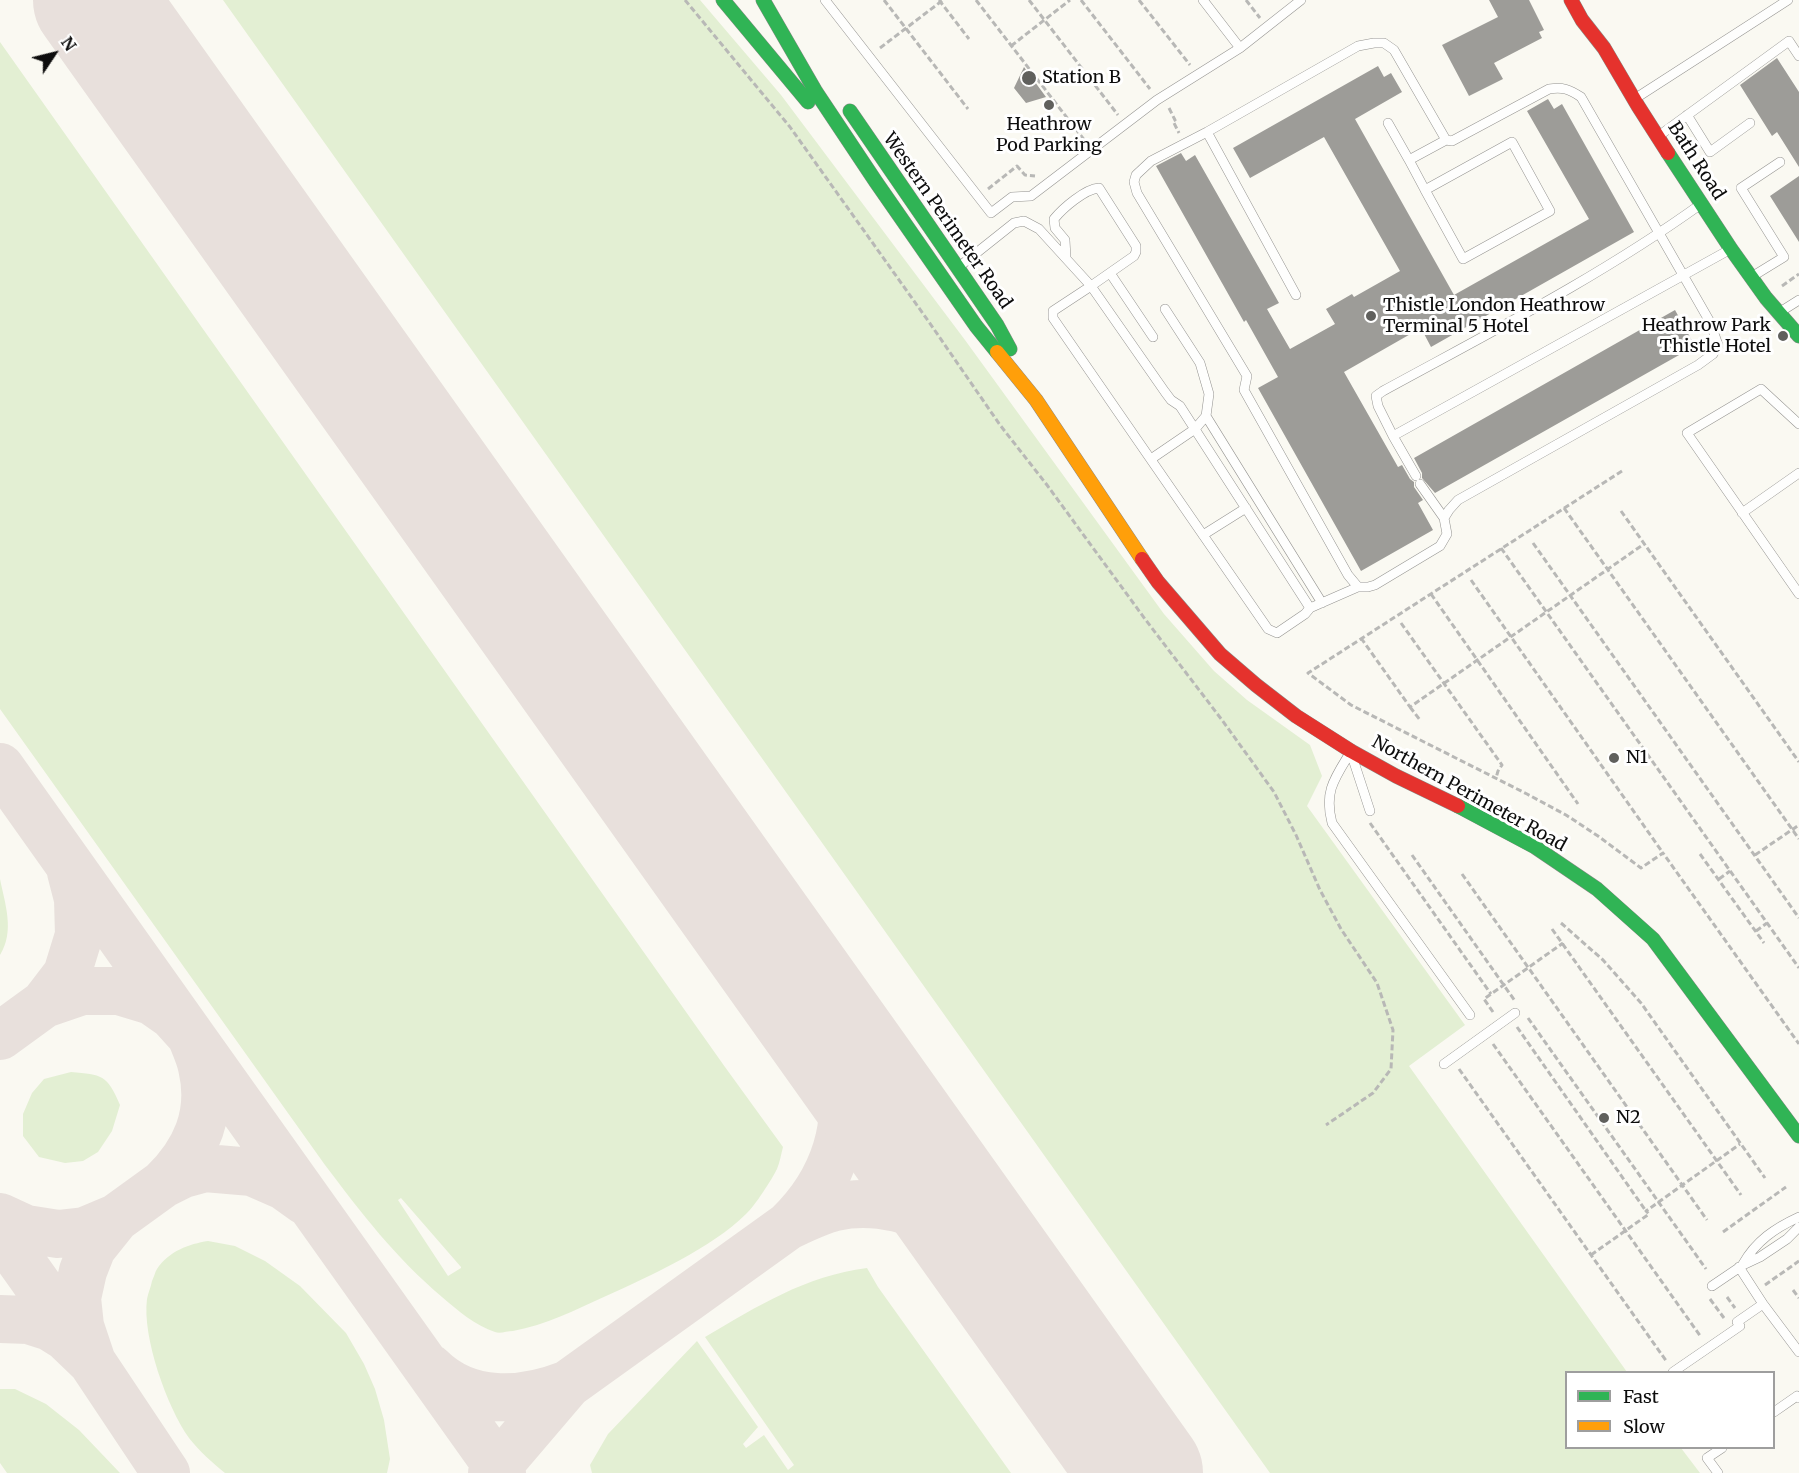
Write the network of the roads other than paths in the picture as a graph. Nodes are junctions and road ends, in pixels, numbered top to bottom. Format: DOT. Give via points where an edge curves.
graph roads {
  1 [pos="723,0"];
  2 [pos="763,0"];
  3 [pos="825,0"];
  4 [pos="1203,0"];
  5 [pos="1300,0"];
  6 [pos="1571,0"];
  7 [pos="1788,0"];
  8 [pos="753,13"];
  9 [pos="784,39"];
  10 [pos="1240,48"];
  11 [pos="1799,56"];
  12 [pos="839,96"];
  13 [pos="1634,99"];
  14 [pos="1687,115"];
  15 [pos="1388,123"];
  16 [pos="1750,123"];
  17 [pos="1207,132"];
  18 [pos="1658,136"];
  19 [pos="1446,140"];
  20 [pos="1409,160"];
  21 [pos="1780,162"];
  22 [pos="876,182"];
  23 [pos="1425,190"];
  24 [pos="1702,203"];
  25 [pos="1660,233"];
  26 [pos="1731,249"];
  27 [pos="1066,258"];
  28 [pos="958,268"];
  29 [pos="1110,273"];
  30 [pos="1684,274"];
  31 [pos="1751,277"];
  32 [pos="1091,286"];
  33 [pos="1296,295"];
  34 [pos="1799,300"];
  35 [pos="1165,309"];
  36 [pos="1778,313"];
  37 [pos="1799,336"];
  38 [pos="1153,337"];
  39 [pos="1036,400"];
  40 [pos="1206,416"];
  41 [pos="1799,424"];
  42 [pos="1195,429"];
  43 [pos="1393,436"];
  44 [pos="1151,459"];
  45 [pos="1799,473"];
  46 [pos="1246,508"];
  47 [pos="1742,513"];
  48 [pos="1444,518"];
  49 [pos="1203,535"];
  50 [pos="1358,586"];
  51 [pos="1799,594"];
  52 [pos="1322,603"];
  53 [pos="1310,608"];
  54 [pos="1189,619"];
  55 [pos="1351,751"];
  56 [pos="1370,811"];
  57 [pos="1519,1010"];
  58 [pos="1470,1015"];
  59 [pos="1444,1064"];
  60 [pos="1799,1136"];
  61 [pos="1799,1217"];
  62 [pos="1799,1227"];
  63 [pos="1741,1266"];
  64 [pos="1712,1286"];
  65 [pos="1763,1304"];
  66 [pos="1799,1352"];
  67 [pos="1670,1368"];
  68 [pos="1799,1398"];
  69 [pos="1775,1411"];
  70 [pos="1720,1449"];
  71 [pos="1718,1473"];
  1 -- 22 [label="street, Western Perimeter Road"];
  2 -- 9 [label="street, Western Perimeter Road"];
  2 -- 9 [label="street, Western Perimeter Road" via="816,63"];
  3 -- 10 [label="lane" via="991,213 1012,197 1031,196 1157,100"];
  4 -- 10 [label="lane"];
  5 -- 10 [label="lane"];
  6 -- 13 [label="street, Bath Road"];
  7 -- 13 [label="lane"];
  8 -- 9 [label="street, Western Perimeter Road"];
  9 -- 22 [label="street, Western Perimeter Road"];
  11 -- 14 [label="lane" via="1789,41"];
  12 -- 28 [label="street, Western Perimeter Road"];
  13 -- 18 [label="street, Bath Road"];
  14 -- 16 [label="lane" via="1710,152"];
  14 -- 18 [label="lane"];
  15 -- 20 [label="lane"];
  17 -- 19 [label="lane" via="1358,46 1384,43 1394,50"];
  17 -- 33 [label="lane"];
  17 -- 50 [label="lane" via="1150,162 1134,182 1247,376 1244,390 1348,575"];
  18 -- 24 [label="street, Bath Road"];
  19 -- 20 [label="lane"];
  19 -- 25 [label="lane" via="1452,141 1549,89 1569,89 1581,97"];
  20 -- 23 [label="lane"];
  21 -- 31 [label="lane" via="1741,188 1784,257"];
  22 -- 39 [label="street, Western Perimeter Road" via="976,326"];
  23 -- 23 [label="lane" via="1512,142 1550,211 1463,259"];
  24 -- 25 [label="lane"];
  24 -- 26 [label="street, Bath Road"];
  25 -- 30 [label="lane"];
  25 -- 43 [label="lane" via="1376,396"];
  26 -- 30 [label="lane"];
  26 -- 31 [label="street, Bath Road"];
  27 -- 28 [label="lane" via="1039,229 1018,221"];
  27 -- 29 [label="lane" via="1065,240 1055,228 1054,219 1062,209 1099,188 1136,246 1134,256"];
  27 -- 32 [label="lane"];
  28 -- 39 [label="street, Western Perimeter Road" via="997,325"];
  29 -- 32 [label="lane"];
  29 -- 38 [label="lane"];
  30 -- 43 [label="lane"];
  30 -- 48 [label="lane" via="1716,336 1718,345 1713,354 1458,500"];
  31 -- 36 [label="street, Bath Road"];
  32 -- 42 [label="lane"];
  32 -- 44 [label="lane" via="1053,311 1053,318"];
  34 -- 36 [label="lane"];
  35 -- 40 [label="lane" via="1200,363 1209,394"];
  36 -- 37 [label="street, Bath Road"];
  39 -- 54 [label="street, Western Perimeter Road" via="1158,582"];
  40 -- 42 [label="lane"];
  40 -- 52 [label="lane"];
  41 -- 47 [label="lane" via="1761,389 1687,433"];
  42 -- 44 [label="lane"];
  42 -- 46 [label="lane"];
  43 -- 48 [label="lane"];
  44 -- 49 [label="lane"];
  45 -- 47 [label="lane"];
  46 -- 49 [label="lane"];
  46 -- 53 [label="lane"];
  47 -- 51 [label="lane"];
  48 -- 50 [label="lane" via="1447,534 1440,546 1375,585"];
  49 -- 53 [label="lane" via="1268,629 1277,633"];
  50 -- 52 [label="lane"];
  52 -- 53 [label="lane"];
  54 -- 55 [label="street, Northern Perimeter Road" via="1220,654 1256,685"];
  55 -- 56 [label="lane"];
  55 -- 58 [label="lane" via="1332,784 1328,807 1332,824"];
  55 -- 60 [label="street, Northern Perimeter Road" via="1535,847 1597,889 1653,939"];
  57 -- 59 [label="lane"];
  61 -- 63 [label="lane" via="1779,1226 1752,1249"];
  62 -- 63 [label="lane" via="1787,1239"];
  63 -- 64 [label="lane"];
  63 -- 65 [label="lane"];
  65 -- 66 [label="lane"];
  65 -- 67 [label="lane"];
  68 -- 69 [label="lane"];
  70 -- 71 [label="lane" via="1707,1458"];
}
